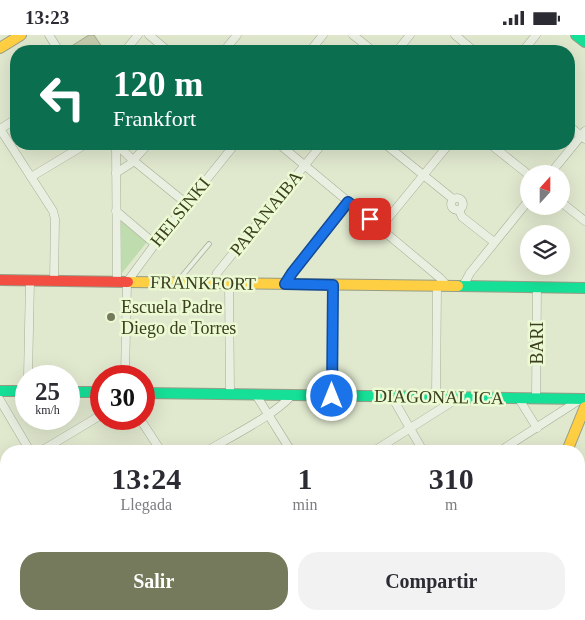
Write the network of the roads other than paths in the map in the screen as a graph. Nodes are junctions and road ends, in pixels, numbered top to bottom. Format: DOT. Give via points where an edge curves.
graph roads {
  1 [pos="21,35"];
  2 [pos="138,35"];
  3 [pos="149,35"];
  4 [pos="237,35"];
  5 [pos="323,35"];
  6 [pos="353,35"];
  7 [pos="410,35"];
  8 [pos="455,35"];
  9 [pos="536,35"];
  10 [pos="576,35"];
  11 [pos="585,42"];
  12 [pos="130,45"];
  13 [pos="161,45"];
  14 [pos="229,45"];
  15 [pos="315,45"];
  16 [pos="366,45"];
  17 [pos="402,45"];
  18 [pos="467,45"];
  19 [pos="528,45"];
  20 [pos="0,49"];
  21 [pos="0,129"];
  22 [pos="584,135"];
  23 [pos="10,144"];
  24 [pos="575,145"];
  25 [pos="14,150"];
  26 [pos="76,150"];
  27 [pos="116,150"];
  28 [pos="122,150"];
  29 [pos="143,150"];
  30 [pos="231,150"];
  31 [pos="286,150"];
  32 [pos="317,150"];
  33 [pos="393,150"];
  34 [pos="444,150"];
  35 [pos="498,150"];
  36 [pos="571,150"];
  37 [pos="134,161"];
  38 [pos="305,165"];
  39 [pos="558,165"];
  40 [pos="520,168"];
  41 [pos="116,173"];
  42 [pos="424,175"];
  43 [pos="31,177"];
  44 [pos="348,202"];
  45 [pos="187,204"];
  46 [pos="570,209"];
  47 [pos="116,211"];
  48 [pos="520,211"];
  49 [pos="585,221"];
  50 [pos="380,228"];
  51 [pos="494,242"];
  52 [pos="155,244"];
  53 [pos="208,244"];
  54 [pos="0,280"];
  55 [pos="30,281"];
  56 [pos="54,281"];
  57 [pos="122,282"];
  58 [pos="176,283"];
  59 [pos="213,283"];
  60 [pos="229,284"];
  61 [pos="285,284"];
  62 [pos="333,285"];
  63 [pos="442,286"];
  64 [pos="463,287"];
  65 [pos="537,287"];
  66 [pos="585,288"];
  67 [pos="28,365"];
  68 [pos="125,365"];
  69 [pos="0,391"];
  70 [pos="15,391"];
  71 [pos="155,393"];
  72 [pos="230,394"];
  73 [pos="256,395"];
  74 [pos="292,395"];
  75 [pos="332,396"];
  76 [pos="392,397"];
  77 [pos="436,397"];
  78 [pos="458,398"];
  79 [pos="519,399"];
  80 [pos="536,399"];
  81 [pos="0,400"];
  82 [pos="584,405"];
  83 [pos="268,415"];
  84 [pos="90,422"];
  85 [pos="537,428"];
  86 [pos="410,429"];
  87 [pos="147,430"];
  88 [pos="26,445"];
  89 [pos="51,445"];
  90 [pos="157,445"];
  91 [pos="217,445"];
  92 [pos="287,445"];
  93 [pos="384,445"];
  94 [pos="419,445"];
  95 [pos="510,445"];
  96 [pos="569,445"];
  1 -- 20 [label="main road"];
  2 -- 12 [label="street"];
  3 -- 13 [label="street"];
  4 -- 14 [label="street"];
  5 -- 15 [label="street"];
  6 -- 16 [label="street"];
  7 -- 17 [label="street"];
  8 -- 18 [label="street"];
  9 -- 19 [label="street"];
  10 -- 11 [label="main road"];
  21 -- 23 [label="street"];
  22 -- 24 [label="street"];
  25 -- 43 [label="street"];
  26 -- 43 [label="street"];
  27 -- 41 [label="street"];
  28 -- 37 [label="street"];
  29 -- 37 [label="street"];
  30 -- 45 [label="street, HELSINKI"];
  31 -- 38 [label="street"];
  32 -- 38 [label="street, PARANAIBA"];
  33 -- 42 [label="street"];
  34 -- 42 [label="street"];
  35 -- 40 [label="street"];
  36 -- 39 [label="street"];
  37 -- 41 [label="street"];
  37 -- 45 [label="street"];
  38 -- 44 [label="street"];
  38 -- 59 [label="street, PARANAIBA" via="217,273"];
  41 -- 47 [label="street"];
  42 -- 50 [label="street"];
  42 -- 51 [label="street" via="453,199 459,198 464,202 459,210 462,217"];
  43 -- 56 [label="street" via="54,215"];
  44 -- 50 [label="street"];
  44 -- 61 [label="street"];
  45 -- 52 [label="street, HELSINKI"];
  46 -- 49 [label="street"];
  47 -- 52 [label="street"];
  47 -- 57 [label="street"];
  48 -- 51 [label="street"];
  50 -- 63 [label="street" via="440,278"];
  51 -- 64 [label="street"];
  52 -- 57 [label="street, HELSINKI"];
  53 -- 58 [label="lane"];
  54 -- 55 [label="main road, FRANKFORT"];
  55 -- 56 [label="main road, FRANKFORT"];
  55 -- 67 [label="street"];
  56 -- 57 [label="main road, FRANKFORT"];
  57 -- 58 [label="main road, FRANKFORT"];
  57 -- 68 [label="street"];
  58 -- 59 [label="main road, FRANKFORT"];
  59 -- 60 [label="main road, FRANKFORT"];
  60 -- 61 [label="main road, FRANKFORT"];
  60 -- 72 [label="street"];
  61 -- 62 [label="main road, FRANKFORT"];
  62 -- 63 [label="main road, FRANKFORT"];
  62 -- 75 [label="street"];
  63 -- 64 [label="main road, FRANKFORT"];
  63 -- 77 [label="street"];
  64 -- 65 [label="main road, FRANKFORT"];
  65 -- 66 [label="main road, FRANKFORT"];
  65 -- 80 [label="street, BARI"];
  69 -- 70 [label="main road"];
  71 -- 72 [label="main road, DIAGONAL ICA"];
  72 -- 73 [label="main road, DIAGONAL ICA"];
  73 -- 74 [label="main road, DIAGONAL ICA"];
  73 -- 83 [label="street"];
  74 -- 75 [label="main road, DIAGONAL ICA"];
  74 -- 83 [label="street"];
  75 -- 76 [label="main road, DIAGONAL ICA"];
  76 -- 77 [label="main road, DIAGONAL ICA"];
  76 -- 86 [label="street"];
  77 -- 78 [label="main road, DIAGONAL ICA"];
  78 -- 79 [label="main road, DIAGONAL ICA"];
  78 -- 86 [label="street"];
  79 -- 80 [label="main road, DIAGONAL ICA"];
  79 -- 85 [label="street"];
  80 -- 82 [label="main road, DIAGONAL ICA"];
  81 -- 88 [label="street"];
  82 -- 85 [label="street"];
  82 -- 96 [label="main road"];
  83 -- 91 [label="street"];
  83 -- 92 [label="street"];
  84 -- 89 [label="street"];
  85 -- 95 [label="street"];
  86 -- 93 [label="street"];
  86 -- 94 [label="street"];
  87 -- 90 [label="street"];
}
